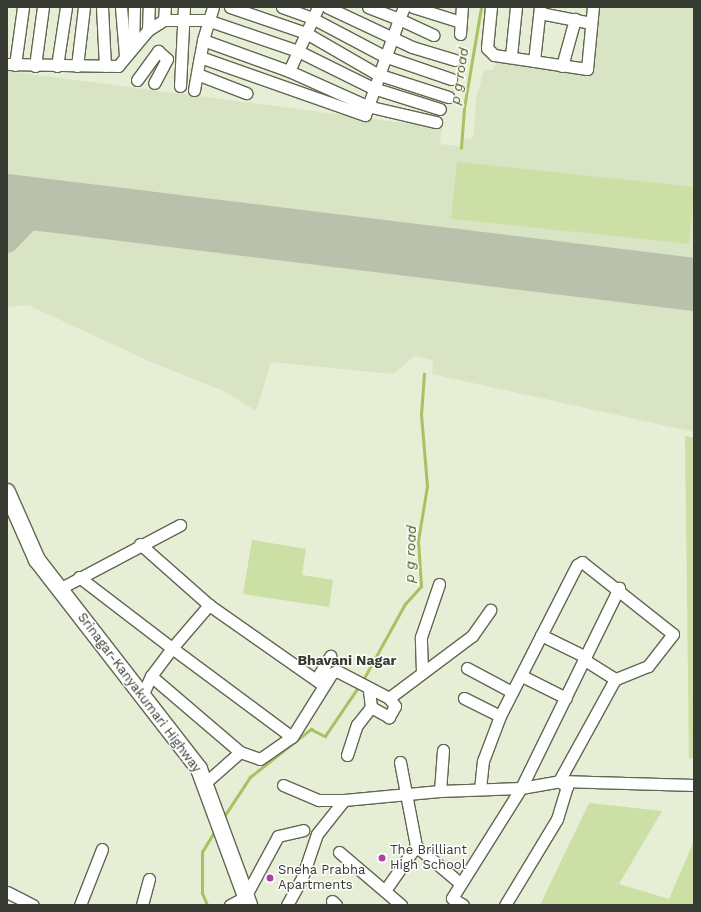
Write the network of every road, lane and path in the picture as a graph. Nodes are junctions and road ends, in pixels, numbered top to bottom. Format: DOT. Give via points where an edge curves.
graph roads {
  1 [pos="23,7"];
  2 [pos="43,7"];
  3 [pos="66,7"];
  4 [pos="84,7"];
  5 [pos="102,7"];
  6 [pos="121,7"];
  7 [pos="134,7"];
  8 [pos="149,7"];
  9 [pos="165,7"];
  10 [pos="184,7"];
  11 [pos="213,7"];
  12 [pos="230,7"];
  13 [pos="282,7"];
  14 [pos="318,7"];
  15 [pos="328,7"];
  16 [pos="368,7"];
  17 [pos="404,7"];
  18 [pos="413,7"];
  19 [pos="462,7"];
  20 [pos="491,7"];
  21 [pos="516,7"];
  22 [pos="592,7"];
  23 [pos="540,10"];
  24 [pos="433,11"];
  25 [pos="312,18"];
  26 [pos="183,19"];
  27 [pos="399,19"];
  28 [pos="575,19"];
  29 [pos="164,20"];
  30 [pos="208,20"];
  31 [pos="461,22"];
  32 [pos="591,23"];
  33 [pos="306,33"];
  34 [pos="144,34"];
  35 [pos="460,34"];
  36 [pos="433,35"];
  37 [pos="392,38"];
  38 [pos="203,40"];
  39 [pos="134,47"];
  40 [pos="298,51"];
  41 [pos="126,56"];
  42 [pos="384,56"];
  43 [pos="510,56"];
  44 [pos="200,57"];
  45 [pos="150,58"];
  46 [pos="455,60"];
  47 [pos="534,61"];
  48 [pos="11,64"];
  49 [pos="35,66"];
  50 [pos="57,66"];
  51 [pos="77,66"];
  52 [pos="105,66"];
  53 [pos="562,66"];
  54 [pos="289,71"];
  55 [pos="197,74"];
  56 [pos="377,74"];
  57 [pos="451,79"];
  58 [pos="137,80"];
  59 [pos="154,83"];
  60 [pos="180,86"];
  61 [pos="373,88"];
  62 [pos="194,90"];
  63 [pos="246,93"];
  64 [pos="448,97"];
  65 [pos="367,106"];
  66 [pos="440,109"];
  67 [pos="436,122"];
  68 [pos="7,492"];
  69 [pos="7,514"];
  70 [pos="180,525"];
  71 [pos="140,544"];
  72 [pos="79,577"];
  73 [pos="439,584"];
  74 [pos="619,588"];
  75 [pos="58,589"];
  76 [pos="209,605"];
  77 [pos="490,610"];
  78 [pos="541,635"];
  79 [pos="172,648"];
  80 [pos="330,656"];
  81 [pos="585,659"];
  82 [pos="467,668"];
  83 [pos="422,671"];
  84 [pos="151,676"];
  85 [pos="522,676"];
  86 [pos="615,679"];
  87 [pos="320,681"];
  88 [pos="369,690"];
  89 [pos="512,692"];
  90 [pos="142,696"];
  91 [pos="389,698"];
  92 [pos="464,698"];
  93 [pos="566,698"];
  94 [pos="371,707"];
  95 [pos="500,716"];
  96 [pos="292,737"];
  97 [pos="443,750"];
  98 [pos="240,752"];
  99 [pos="347,755"];
  100 [pos="400,762"];
  101 [pos="559,781"];
  102 [pos="204,784"];
  103 [pos="284,785"];
  104 [pos="694,786"];
  105 [pos="521,788"];
  106 [pos="480,789"];
  107 [pos="440,791"];
  108 [pos="406,795"];
  109 [pos="344,800"];
  110 [pos="210,813"];
  111 [pos="303,830"];
  112 [pos="416,846"];
  113 [pos="102,849"];
  114 [pos="339,852"];
  115 [pos="149,879"];
  116 [pos="460,883"];
  117 [pos="386,889"];
  118 [pos="7,892"];
  119 [pos="240,902"];
  120 [pos="31,905"];
  121 [pos="80,905"];
  122 [pos="142,905"];
  123 [pos="287,905"];
  124 [pos="402,905"];
  125 [pos="463,905"];
  126 [pos="505,905"];
  1 -- 48 [label="street"];
  2 -- 49 [label="street"];
  3 -- 50 [label="street"];
  4 -- 51 [label="street"];
  5 -- 52 [label="street"];
  6 -- 41 [label="street"];
  7 -- 39 [label="street"];
  8 -- 34 [label="street"];
  9 -- 29 [label="street"];
  10 -- 26 [label="street"];
  11 -- 30 [label="street"];
  12 -- 33 [label="street"];
  13 -- 25 [label="street"];
  14 -- 25 [label="street"];
  15 -- 37 [label="street"];
  16 -- 27 [label="street"];
  17 -- 27 [label="street"];
  18 -- 24 [label="street"];
  19 -- 31 [label="street"];
  20 -- 43 [label="street" via="487,48 494,55"];
  21 -- 43 [label="street"];
  22 -- 32 [label="street"];
  23 -- 28 [label="street"];
  23 -- 47 [label="street"];
  24 -- 31 [label="street"];
  25 -- 33 [label="street"];
  25 -- 42 [label="street"];
  26 -- 29 [label="street"];
  26 -- 30 [label="street"];
  26 -- 60 [label="street"];
  27 -- 36 [label="street"];
  27 -- 37 [label="street"];
  28 -- 32 [label="street"];
  28 -- 53 [label="street"];
  29 -- 34 [label="street"];
  30 -- 38 [label="street"];
  30 -- 40 [label="street"];
  31 -- 35 [label="street"];
  32 -- 53 [label="street" via="588,69"];
  33 -- 40 [label="street"];
  33 -- 56 [label="street"];
  34 -- 39 [label="street"];
  34 -- 45 [label="street"];
  37 -- 42 [label="street"];
  37 -- 46 [label="street"];
  38 -- 44 [label="street"];
  38 -- 54 [label="street"];
  39 -- 41 [label="street"];
  40 -- 54 [label="street"];
  40 -- 61 [label="street"];
  41 -- 52 [label="street" via="118,66"];
  42 -- 56 [label="street"];
  42 -- 57 [label="street"];
  43 -- 47 [label="street"];
  44 -- 55 [label="street"];
  44 -- 65 [label="street" via="365,115"];
  45 -- 58 [label="street"];
  45 -- 59 [label="street" via="158,51 167,59"];
  47 -- 53 [label="street"];
  48 -- 49 [label="street"];
  49 -- 50 [label="street"];
  50 -- 51 [label="street"];
  51 -- 52 [label="street"];
  54 -- 65 [label="street"];
  55 -- 62 [label="street"];
  55 -- 63 [label="street"];
  56 -- 61 [label="street"];
  56 -- 64 [label="street"];
  61 -- 65 [label="street"];
  61 -- 66 [label="street"];
  65 -- 67 [label="street"];
  68 -- 75 [label="highway, Srinagar-Kanyakumari Highway" via="37,560"];
  69 -- 110 [label="highway, Srinagar-Kanyakumari Highway" via="29,565 191,773"];
  70 -- 71 [label="street"];
  71 -- 72 [label="street"];
  71 -- 76 [label="street"];
  72 -- 75 [label="street"];
  72 -- 79 [label="street"];
  73 -- 83 [label="street" via="421,636"];
  74 -- 78 [label="street" via="582,562 577,565"];
  74 -- 81 [label="street"];
  74 -- 86 [label="street" via="673,634 673,638 648,666"];
  75 -- 90 [label="highway, Srinagar-Kanyakumari Highway"];
  76 -- 79 [label="street"];
  76 -- 87 [label="street"];
  77 -- 83 [label="street" via="472,636"];
  78 -- 81 [label="street"];
  78 -- 85 [label="street"];
  79 -- 84 [label="street"];
  79 -- 96 [label="street"];
  80 -- 87 [label="street"];
  81 -- 86 [label="street"];
  81 -- 93 [label="street"];
  82 -- 89 [label="street"];
  83 -- 91 [label="street"];
  84 -- 90 [label="street"];
  84 -- 98 [label="street"];
  85 -- 89 [label="street"];
  85 -- 93 [label="street"];
  86 -- 101 [label="street"];
  87 -- 88 [label="street" via="332,673 344,675"];
  87 -- 96 [label="street" via="304,723"];
  88 -- 91 [label="street"];
  88 -- 94 [label="street"];
  89 -- 95 [label="street"];
  90 -- 102 [label="highway, Srinagar-Kanyakumari Highway" via="199,769"];
  91 -- 94 [label="street" via="395,706 388,717"];
  92 -- 95 [label="street"];
  93 -- 105 [label="street"];
  94 -- 99 [label="street" via="357,725"];
  95 -- 106 [label="street" via="483,761"];
  96 -- 98 [label="street" via="260,759"];
  97 -- 107 [label="street"];
  98 -- 102 [label="street"];
  100 -- 108 [label="street"];
  101 -- 104 [label="street"];
  101 -- 105 [label="street"];
  101 -- 126 [label="street" via="567,787 557,819"];
  102 -- 110 [label="highway, Srinagar-Kanyakumari Highway"];
  103 -- 109 [label="street" via="319,800"];
  105 -- 106 [label="street"];
  105 -- 116 [label="street"];
  106 -- 107 [label="street"];
  107 -- 108 [label="street"];
  108 -- 109 [label="street"];
  108 -- 112 [label="street"];
  109 -- 123 [label="street" via="318,834 302,878"];
  110 -- 119 [label="highway, Srinagar-Kanyakumari Highway"];
  111 -- 119 [label="street" via="278,836"];
  112 -- 116 [label="street"];
  112 -- 117 [label="street"];
  113 -- 121 [label="street"];
  114 -- 117 [label="street"];
  115 -- 122 [label="street"];
  116 -- 125 [label="street" via="452,898"];
  117 -- 124 [label="street"];
  118 -- 120 [label="street"];
}
